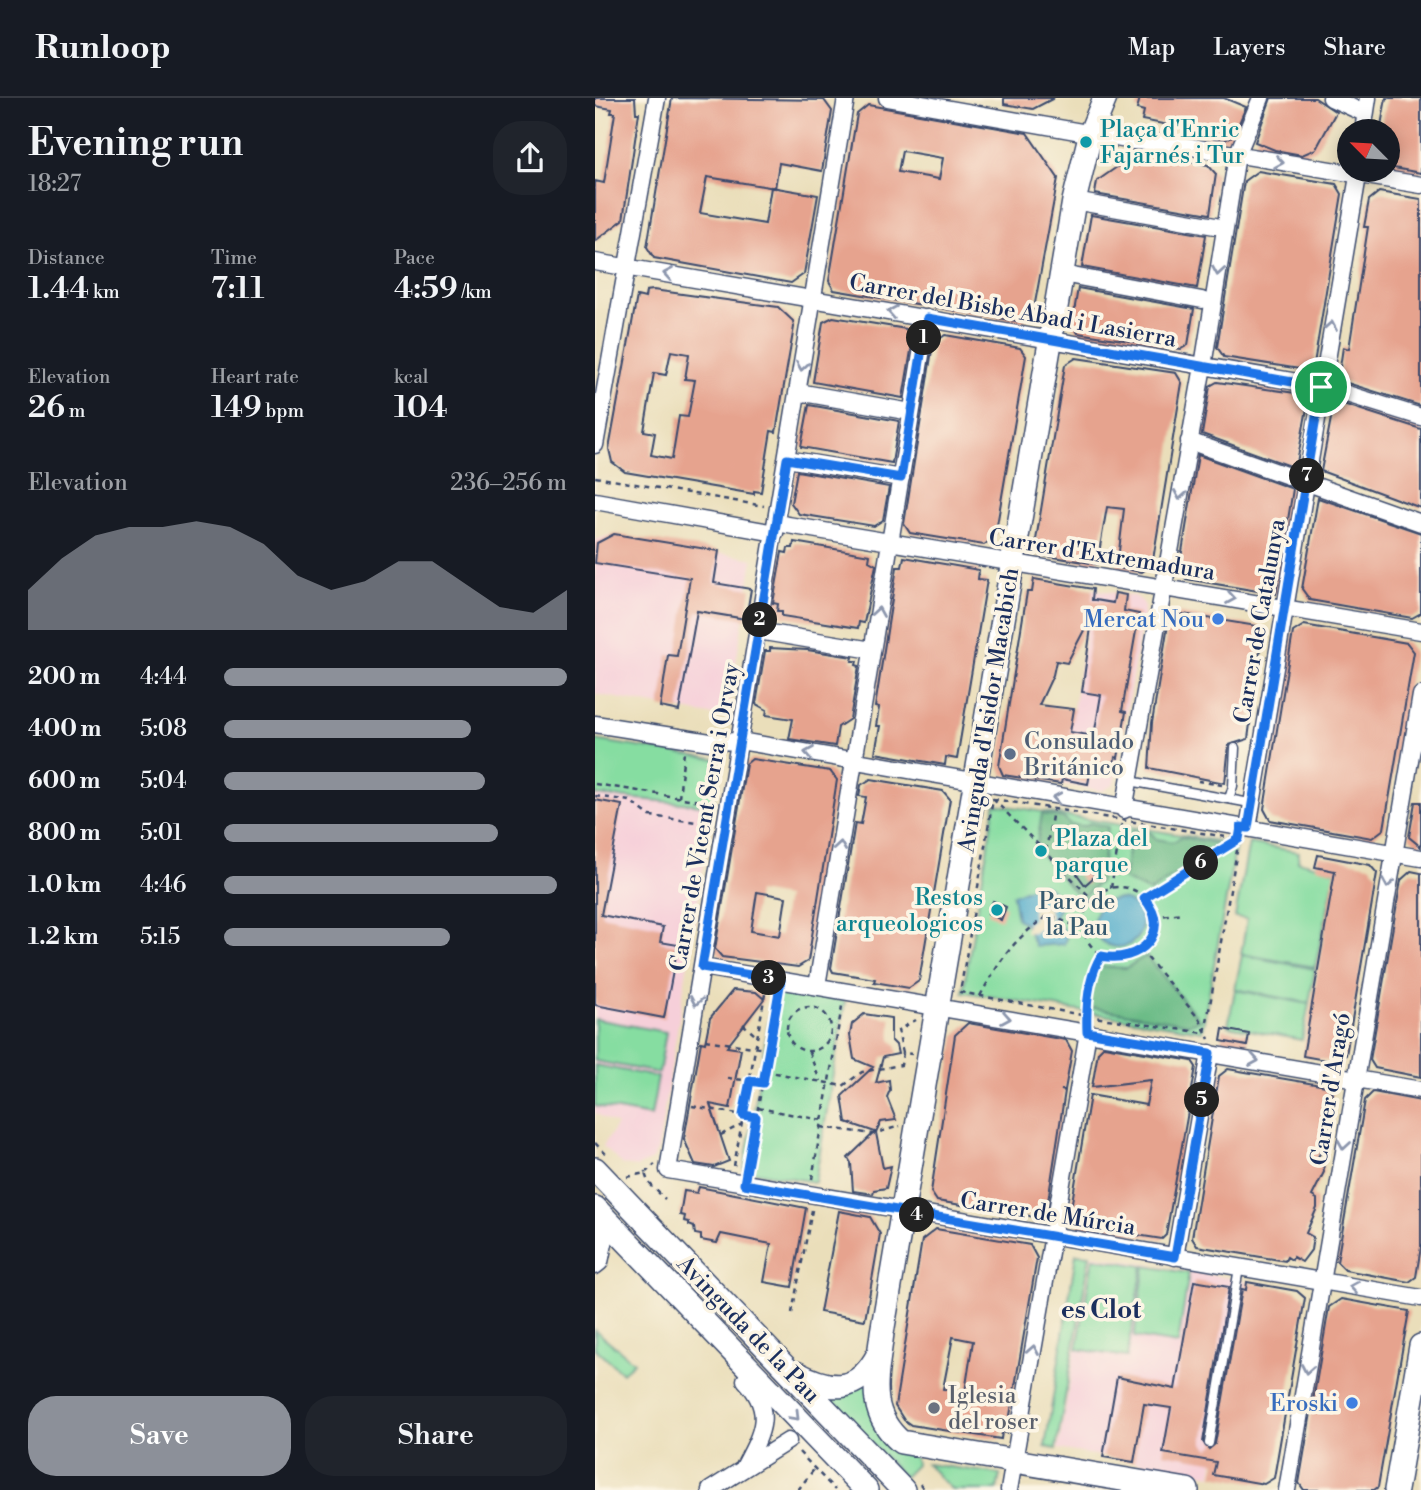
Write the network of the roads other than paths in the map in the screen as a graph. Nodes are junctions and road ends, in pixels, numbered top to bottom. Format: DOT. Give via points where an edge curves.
graph roads {
  1 [pos="657,98"];
  2 [pos="846,98"];
  3 [pos="887,98"];
  4 [pos="1105,98"];
  5 [pos="1261,98"];
  6 [pos="1331,98"];
  7 [pos="1366,106"];
  8 [pos="1091,132"];
  9 [pos="1237,155"];
  10 [pos="1337,169"];
  11 [pos="1400,181"];
  12 [pos="1357,182"];
  13 [pos="1421,185"];
  14 [pos="1074,201"];
  15 [pos="1215,226"];
  16 [pos="599,262"];
  17 [pos="627,267"];
  18 [pos="1062,274"];
  19 [pos="814,299"];
  20 [pos="1202,300"];
  21 [pos="621,302"];
  22 [pos="927,318"];
  23 [pos="1051,340"];
  24 [pos="1203,366"];
  25 [pos="1321,387"];
  26 [pos="798,392"];
  27 [pos="911,412"];
  28 [pos="1421,417"];
  29 [pos="1189,441"];
  30 [pos="595,445"];
  31 [pos="787,459"];
  32 [pos="901,478"];
  33 [pos="1305,483"];
  34 [pos="595,501"];
  35 [pos="777,522"];
  36 [pos="1421,523"];
  37 [pos="890,542"];
  38 [pos="1012,564"];
  39 [pos="1164,587"];
  40 [pos="1285,607"];
  41 [pos="758,631"];
  42 [pos="1421,631"];
  43 [pos="872,650"];
  44 [pos="1421,695"];
  45 [pos="595,724"];
  46 [pos="740,741"];
  47 [pos="1235,748"];
  48 [pos="854,761"];
  49 [pos="1130,781"];
  50 [pos="976,783"];
  51 [pos="1229,799"];
  52 [pos="1250,803"];
  53 [pos="1123,815"];
  54 [pos="1245,834"];
  55 [pos="1393,854"];
  56 [pos="1421,858"];
  57 [pos="702,967"];
  58 [pos="817,986"];
  59 [pos="929,1012"];
  60 [pos="1087,1024"];
  61 [pos="1211,1047"];
  62 [pos="1355,1077"];
  63 [pos="1421,1090"];
  64 [pos="663,1165"];
  65 [pos="595,1169"];
  66 [pos="595,1208"];
  67 [pos="903,1212"];
  68 [pos="595,1229"];
  69 [pos="1053,1237"];
  70 [pos="631,1245"];
  71 [pos="1175,1257"];
  72 [pos="597,1264"];
  73 [pos="1239,1268"];
  74 [pos="1322,1282"];
  75 [pos="1421,1298"];
  76 [pos="1421,1346"];
  77 [pos="880,1352"];
  78 [pos="786,1368"];
  79 [pos="788,1441"];
  80 [pos="1209,1443"];
  81 [pos="1014,1462"];
  82 [pos="743,1469"];
  83 [pos="1136,1486"];
  84 [pos="710,1490"];
  85 [pos="866,1490"];
  86 [pos="902,1490"];
  87 [pos="1009,1490"];
  88 [pos="1187,1490"];
  89 [pos="1287,1490"];
  90 [pos="1397,1490"];
  1 -- 17 [label="street"];
  2 -- 19 [label="street, Carrer de Vicent Serra i Orvay"];
  3 -- 8 [label="street"];
  4 -- 8 [label="street, Avinguda d'Isidor Macabich"];
  5 -- 9 [label="street"];
  6 -- 7 [label="street"];
  8 -- 9 [label="street"];
  8 -- 14 [label="street, Avinguda d'Isidor Macabich"];
  9 -- 10 [label="street, one-way"];
  9 -- 24 [label="street, one-way"];
  11 -- 13 [label="street"];
  25 -- 12 [label="street, Carrer de Catalunya, one-way"];
  14 -- 15 [label="street"];
  14 -- 18 [label="street, Avinguda d'Isidor Macabich"];
  16 -- 17 [label="street, Carrer del Bisbe Abad i Lasierra"];
  16 -- 21 [label="street"];
  19 -- 17 [label="street, Carrer del Bisbe Abad i Lasierra, one-way"];
  17 -- 21 [label="street"];
  18 -- 20 [label="street"];
  18 -- 23 [label="street, Avinguda d'Isidor Macabich"];
  22 -- 19 [label="street, Carrer del Bisbe Abad i Lasierra, one-way"];
  19 -- 26 [label="street, Carrer de Vicent Serra i Orvay, one-way"];
  21 -- 30 [label="street"];
  22 -- 23 [label="street, Carrer del Bisbe Abad i Lasierra"];
  22 -- 27 [label="street"];
  23 -- 24 [label="street, Carrer del Bisbe Abad i Lasierra"];
  23 -- 38 [label="street, Avinguda d'Isidor Macabich"];
  24 -- 25 [label="street, Carrer del Bisbe Abad i Lasierra"];
  24 -- 29 [label="street"];
  25 -- 28 [label="street, Carrer del Bisbe Abad i Lasierra"];
  25 -- 33 [label="street, Carrer de Catalunya"];
  26 -- 27 [label="street"];
  26 -- 31 [label="street, Carrer de Vicent Serra i Orvay"];
  27 -- 32 [label="street"];
  29 -- 33 [label="street"];
  29 -- 39 [label="street, one-way"];
  31 -- 32 [label="street"];
  31 -- 35 [label="street, Carrer de Vicent Serra i Orvay"];
  32 -- 37 [label="street"];
  33 -- 36 [label="street"];
  33 -- 40 [label="street, Carrer de Catalunya"];
  34 -- 35 [label="street, Carrer d'Extremadura"];
  35 -- 37 [label="street, Carrer d'Extremadura"];
  35 -- 41 [label="street, Carrer de Vicent Serra i Orvay"];
  37 -- 38 [label="street, Carrer d'Extremadura"];
  43 -- 37 [label="street, one-way"];
  38 -- 39 [label="street, Carrer d'Extremadura"];
  38 -- 50 [label="street, Avinguda d'Isidor Macabich"];
  39 -- 40 [label="street, Carrer d'Extremadura, one-way"];
  39 -- 49 [label="street"];
  40 -- 42 [label="street, Carrer d'Extremadura"];
  40 -- 52 [label="street, Carrer de Catalunya"];
  41 -- 43 [label="street"];
  41 -- 46 [label="street, Carrer de Vicent Serra i Orvay"];
  43 -- 48 [label="street"];
  44 -- 55 [label="street, Carrer d'Aragó"];
  45 -- 46 [label="street" via="710,742"];
  48 -- 46 [label="street, one-way"];
  46 -- 57 [label="street, Carrer de Vicent Serra i Orvay"];
  47 -- 51 [label="lane"];
  48 -- 50 [label="street"];
  58 -- 48 [label="street, one-way"];
  49 -- 51 [label="lane"];
  49 -- 53 [label="street"];
  53 -- 50 [label="street, one-way"];
  50 -- 59 [label="street, Avinguda d'Isidor Macabich"];
  51 -- 52 [label="lane"];
  52 -- 54 [label="street, Carrer de Catalunya"];
  53 -- 54 [label="street"];
  54 -- 55 [label="street"];
  55 -- 56 [label="street"];
  55 -- 62 [label="street, Carrer d'Aragó, one-way"];
  57 -- 58 [label="street"];
  57 -- 64 [label="street, Carrer de Vicent Serra i Orvay, one-way"];
  58 -- 59 [label="street"];
  59 -- 60 [label="street, one-way" via="977,1005"];
  59 -- 67 [label="street, Avinguda d'Isidor Macabich"];
  60 -- 61 [label="street"];
  60 -- 69 [label="street"];
  61 -- 62 [label="street, one-way"];
  61 -- 71 [label="street"];
  62 -- 63 [label="street"];
  62 -- 74 [label="street, Carrer d'Aragó, one-way"];
  64 -- 67 [label="street, Carrer de Múrcia"];
  65 -- 78 [label="street, Avinguda de la Pau"];
  66 -- 70 [label="street, Avinguda de la Pau"];
  67 -- 69 [label="street, Carrer de Múrcia"];
  67 -- 77 [label="street, Avinguda d'Isidor Macabich"];
  68 -- 72 [label="street" via="605,1239"];
  69 -- 71 [label="street, Carrer de Múrcia"];
  81 -- 69 [label="street, one-way"];
  70 -- 82 [label="street" via="644,1270 759,1395 762,1425"];
  70 -- 85 [label="street, Avinguda de la Pau, one-way"];
  71 -- 73 [label="street, Carrer de Múrcia"];
  73 -- 74 [label="street, Carrer de Múrcia"];
  73 -- 80 [label="lane"];
  75 -- 74 [label="street, Carrer de Múrcia, one-way"];
  74 -- 89 [label="street, Carrer d'Aragó, one-way"];
  76 -- 90 [label="street"];
  77 -- 78 [label="street" via="864,1376 844,1386 822,1384"];
  77 -- 81 [label="street, Avinguda d'Isidor Macabich" via="876,1406 886,1428 901,1442"];
  78 -- 86 [label="street, Avinguda de la Pau"];
  79 -- 82 [label="street"];
  81 -- 83 [label="street"];
  81 -- 87 [label="street"];
  82 -- 84 [label="street"];
  83 -- 88 [label="street"];
}
